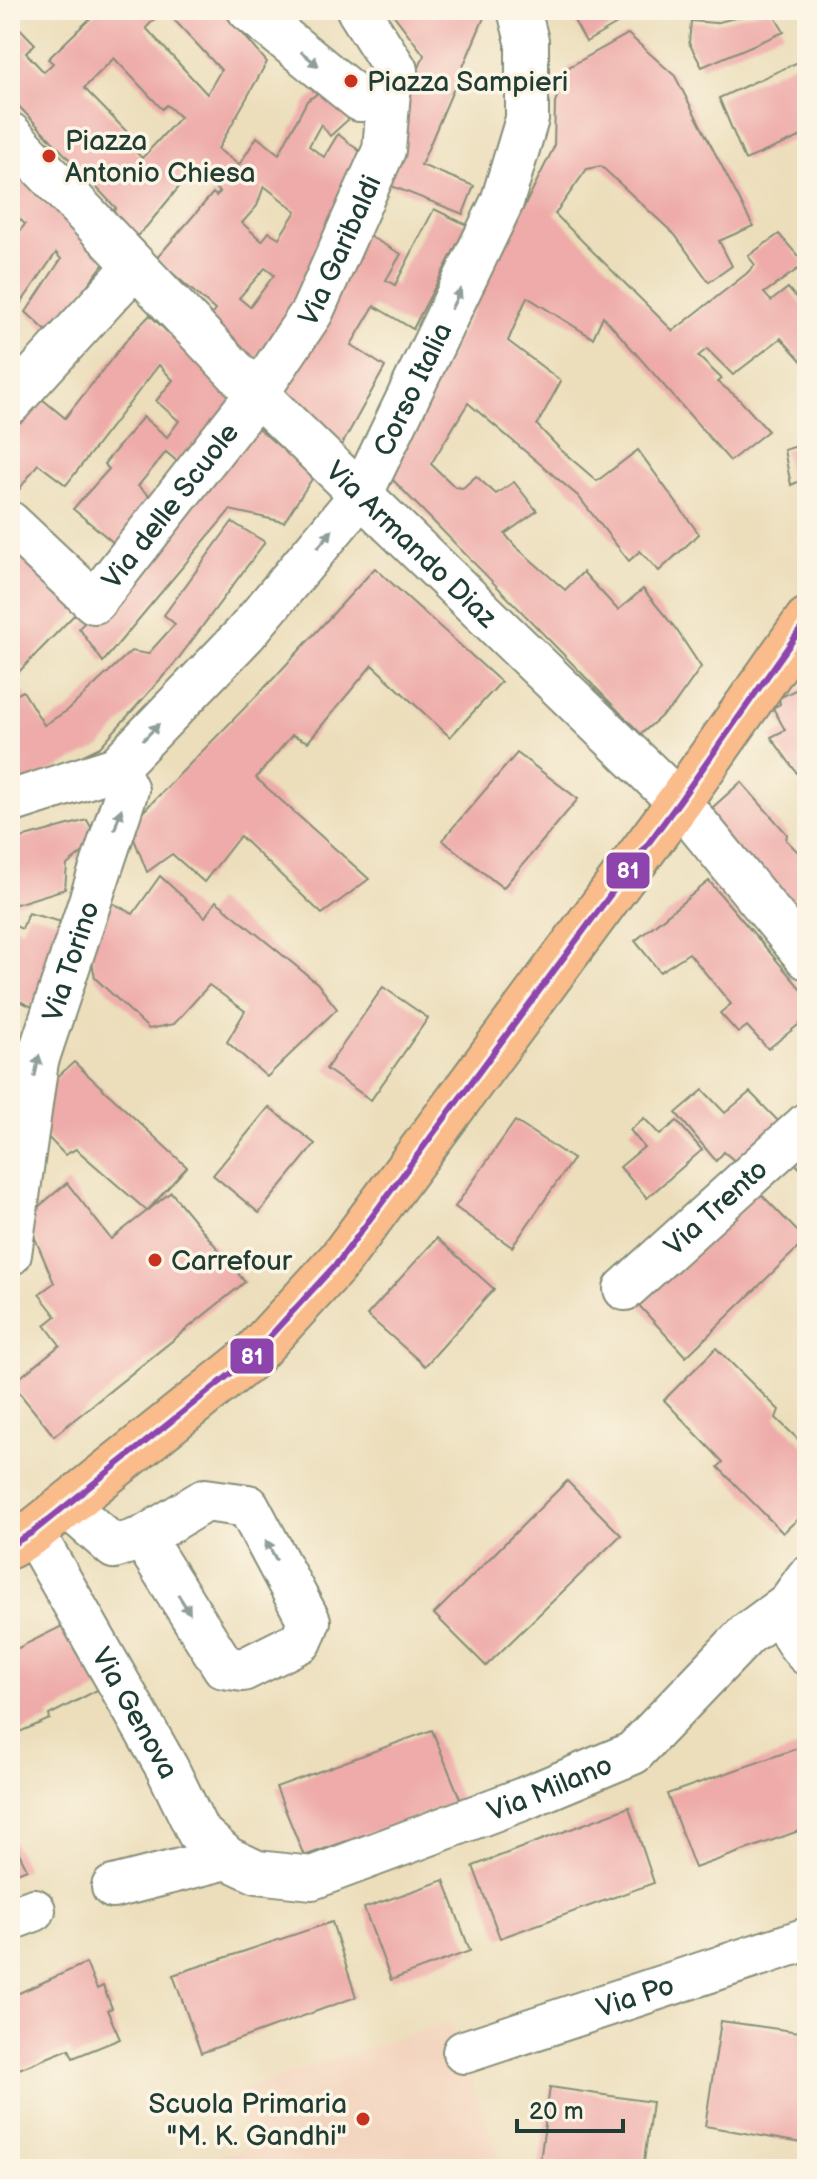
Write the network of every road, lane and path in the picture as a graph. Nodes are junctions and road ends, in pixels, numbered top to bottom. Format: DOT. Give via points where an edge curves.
graph roads {
  1 [pos="249,10"];
  2 [pos="358,10"];
  3 [pos="519,10"];
  4 [pos="389,92"];
  5 [pos="10,134"];
  6 [pos="135,266"];
  7 [pos="257,394"];
  8 [pos="10,403"];
  9 [pos="361,495"];
  10 [pos="10,523"];
  11 [pos="807,620"];
  12 [pos="116,768"];
  13 [pos="10,802"];
  14 [pos="679,802"];
  15 [pos="807,958"];
  16 [pos="807,1124"];
  17 [pos="10,1254"];
  18 [pos="625,1289"];
  19 [pos="37,1528"];
  20 [pos="143,1538"];
  21 [pos="798,1591"];
  22 [pos="807,1654"];
  23 [pos="242,1865"];
  24 [pos="113,1887"];
  25 [pos="807,1939"];
  26 [pos="464,2052"];
  1 -- 4 [label="street, one-way" via="360,100"];
  2 -- 4 [label="street" via="396,70"];
  9 -- 3 [label="street, Corso Italia, one-way" via="502,202 527,119 527,41"];
  4 -- 7 [label="street, Via Garibaldi" via="384,150 359,211 312,312"];
  5 -- 6 [label="street, Via Armando Diaz"];
  6 -- 7 [label="street, Via Armando Diaz"];
  6 -- 8 [label="street"];
  7 -- 9 [label="street, Via Armando Diaz"];
  7 -- 10 [label="street, Via delle Scuole" via="94,602"];
  12 -- 9 [label="street, Corso Italia, one-way" via="245,634"];
  9 -- 14 [label="street, Via Armando Diaz"];
  11 -- 14 [label="main road"];
  12 -- 13 [label="street, Corso Italia"];
  17 -- 12 [label="street, Via Torino, one-way" via="37,1061 127,790"];
  14 -- 15 [label="street, Via Armando Diaz"];
  14 -- 19 [label="main road" via="339,1261 249,1359"];
  16 -- 18 [label="street, Via Trento"];
  19 -- 20 [label="street" via="114,1547"];
  19 -- 23 [label="street, Via Genova" via="198,1832"];
  21 -- 22 [label="street" via="787,1625"];
  21 -- 23 [label="street, Via Milano" via="747,1634 633,1753 312,1878"];
  23 -- 24 [label="street"];
  25 -- 26 [label="street, Via Po"];
}
